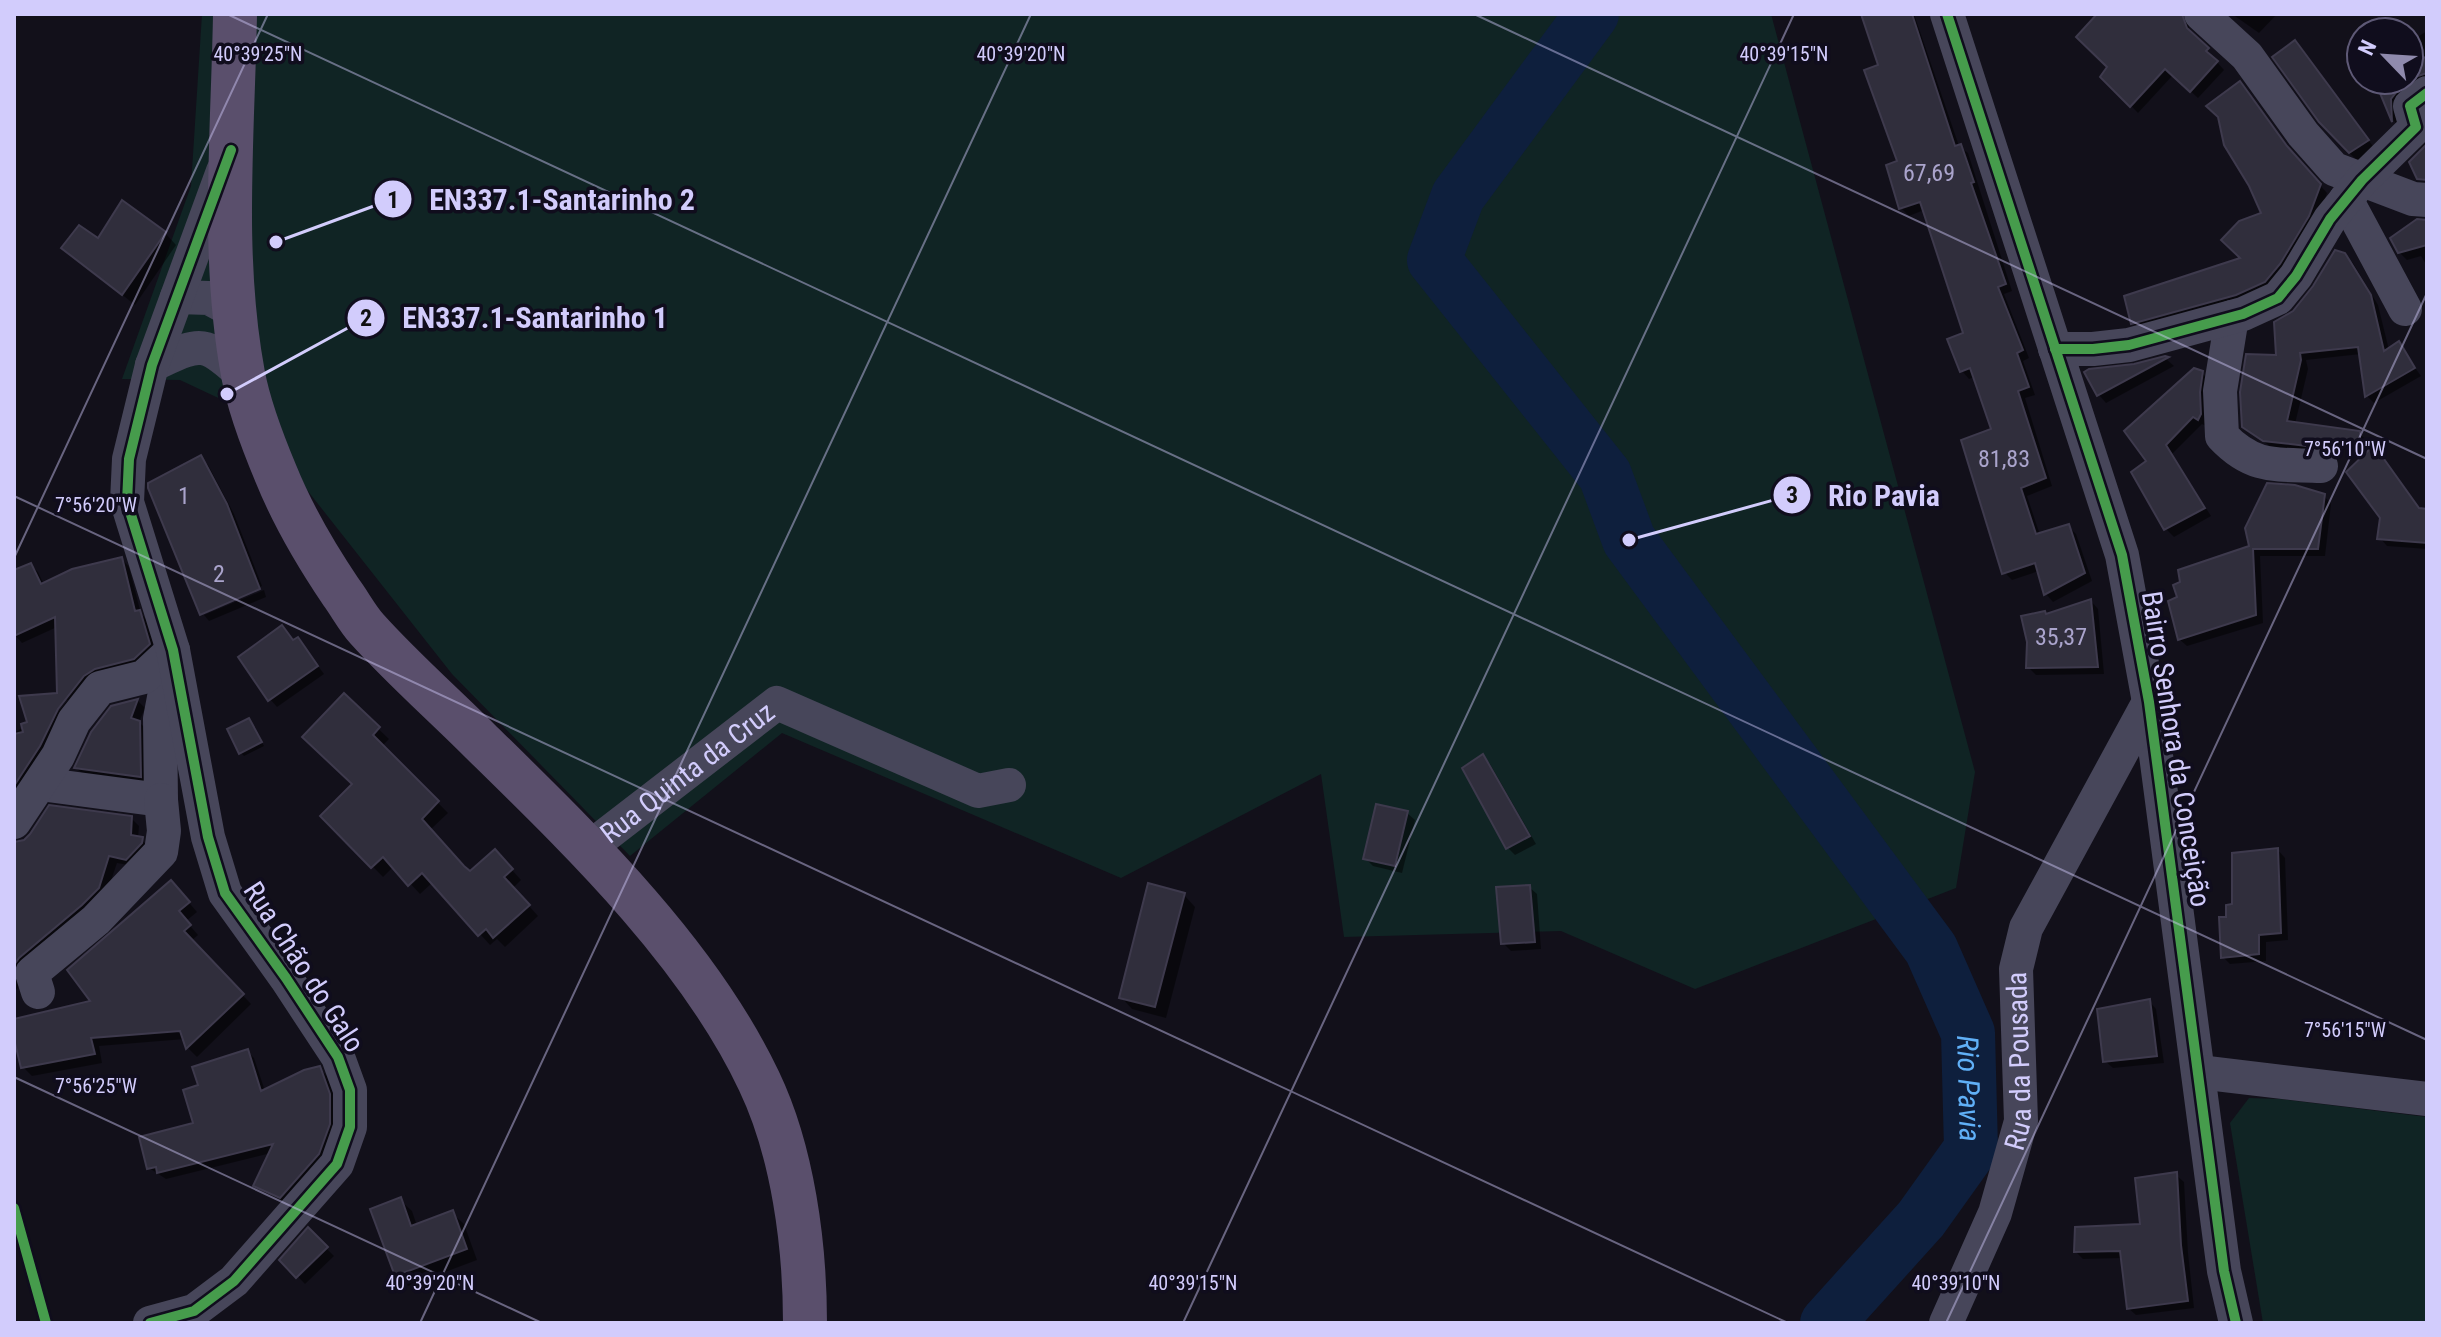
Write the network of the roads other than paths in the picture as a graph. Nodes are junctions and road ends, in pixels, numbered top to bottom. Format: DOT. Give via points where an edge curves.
graph roads {
  1 [pos="235,14"];
  2 [pos="1947,14"];
  3 [pos="2201,14"];
  4 [pos="2427,93"];
  5 [pos="231,150"];
  6 [pos="2354,190"];
  7 [pos="2422,196"];
  8 [pos="177,297"];
  9 [pos="2405,309"];
  10 [pos="235,312"];
  11 [pos="2232,317"];
  12 [pos="2055,349"];
  13 [pos="152,365"];
  14 [pos="243,376"];
  15 [pos="2321,466"];
  16 [pos="173,650"];
  17 [pos="2149,702"];
  18 [pos="40,784"];
  19 [pos="2158,784"];
  20 [pos="1009,785"];
  21 [pos="161,800"];
  22 [pos="2092,804"];
  23 [pos="14,822"];
  24 [pos="589,848"];
  25 [pos="38,992"];
  26 [pos="2199,1072"];
  27 [pos="2427,1099"];
  28 [pos="150,1323"];
  29 [pos="805,1323"];
  30 [pos="1946,1323"];
  31 [pos="2236,1323"];
  1 -- 5 [label="main road"];
  2 -- 12 [label="street, Bairro Senhora da Conceição"];
  3 -- 6 [label="street" via="2247,56 2303,134"];
  4 -- 6 [label="street" via="2410,106 2416,127"];
  5 -- 8 [label="street, Rua Chão do Galo"];
  5 -- 10 [label="main road"];
  6 -- 7 [label="street"];
  6 -- 9 [label="street"];
  6 -- 11 [label="street" via="2278,298"];
  8 -- 10 [label="street" via="209,298"];
  8 -- 13 [label="street, Rua Chão do Galo"];
  10 -- 13 [label="street" via="188,334"];
  10 -- 14 [label="main road"];
  11 -- 12 [label="street" via="2129,345"];
  11 -- 15 [label="street" via="2220,391 2222,436 2260,463"];
  12 -- 17 [label="street, Bairro Senhora da Conceição" via="2122,555"];
  13 -- 14 [label="street" via="192,347 218,352"];
  13 -- 16 [label="street, Rua Chão do Galo" via="129,459 127,502"];
  14 -- 24 [label="main road" via="276,474 316,554 365,627"];
  16 -- 18 [label="street" via="144,677 100,688 74,721"];
  16 -- 21 [label="street" via="160,719"];
  16 -- 28 [label="street, Rua Chão do Galo" via="208,837 225,893 338,1057 350,1090 350,1127 337,1164 234,1281 194,1311"];
  17 -- 19 [label="street, Bairro Senhora da Conceição"];
  17 -- 22 [label="street, Rua da Pousada"];
  18 -- 21 [label="street"];
  18 -- 23 [label="street"];
  19 -- 22 [label="street"];
  19 -- 26 [label="street, Bairro Senhora da Conceição"];
  20 -- 24 [label="street, Rua Quinta da Cruz" via="978,791 777,703"];
  21 -- 25 [label="street" via="161,852 96,920 32,973"];
  22 -- 30 [label="street, Rua da Pousada" via="2026,928 2016,969 2021,1121 1995,1213"];
  24 -- 29 [label="main road" via="717,1007 761,1083 787,1161 805,1265"];
  26 -- 27 [label="street"];
  26 -- 31 [label="street, Bairro Senhora da Conceição" via="2224,1271"];
}
